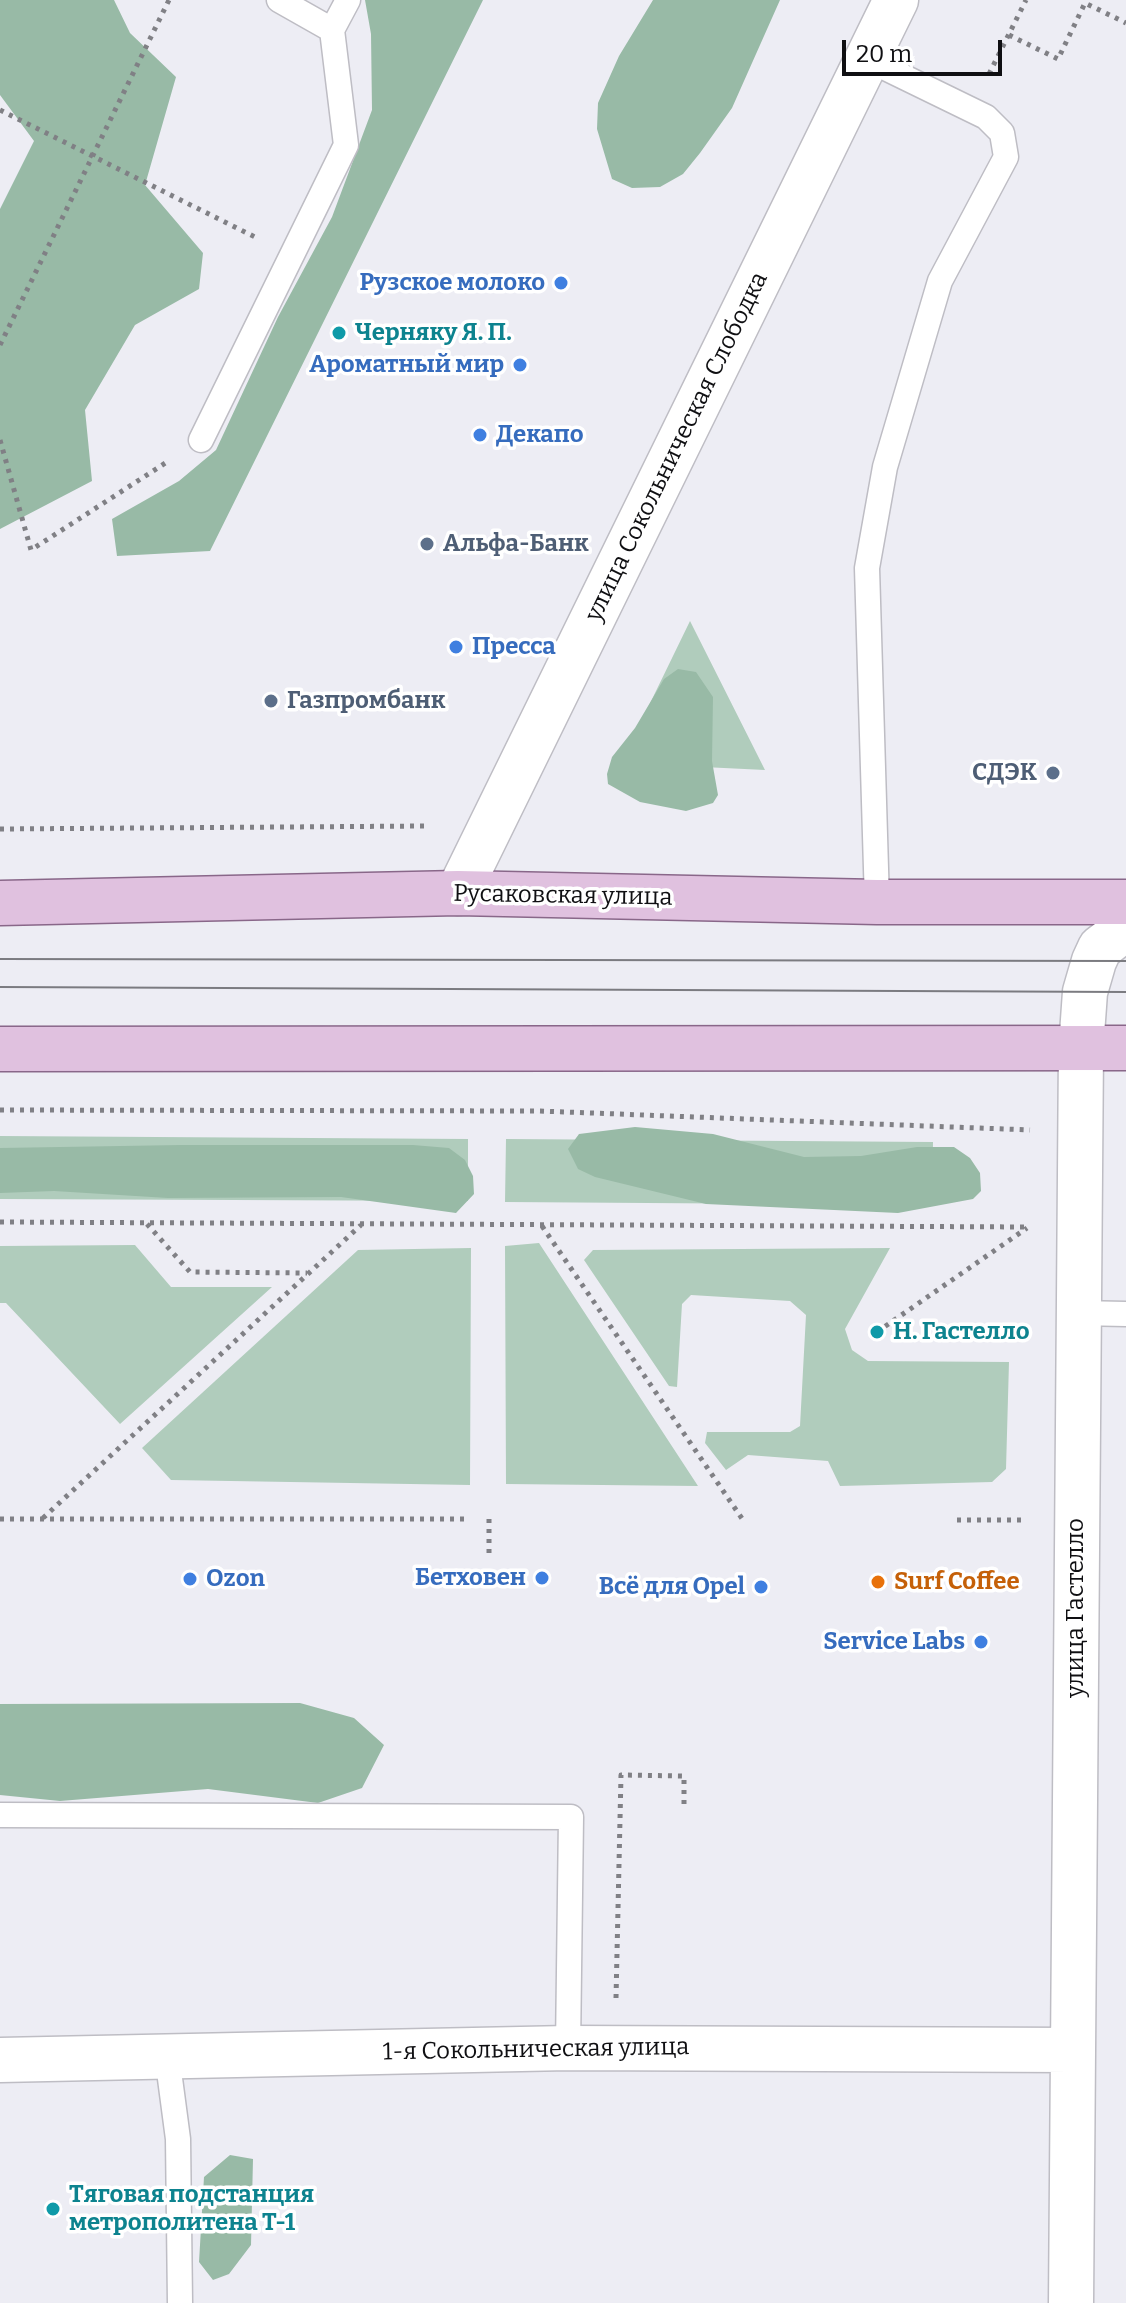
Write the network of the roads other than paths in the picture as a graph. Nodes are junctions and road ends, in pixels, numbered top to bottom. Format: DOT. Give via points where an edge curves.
graph roads {
  1 [pos="279,0"];
  2 [pos="348,0"];
  3 [pos="896,0"];
  4 [pos="332,30"];
  5 [pos="867,59"];
  6 [pos="201,440"];
  7 [pos="458,893"];
  8 [pos="877,902"];
  9 [pos="1126,902"];
  10 [pos="0,903"];
  11 [pos="1126,928"];
  12 [pos="1081,1048"];
  13 [pos="1126,1048"];
  14 [pos="0,1049"];
  15 [pos="1078,1313"];
  16 [pos="1126,1314"];
  17 [pos="0,1815"];
  18 [pos="568,2048"];
  19 [pos="1072,2050"];
  20 [pos="167,2056"];
  21 [pos="0,2060"];
  22 [pos="180,2303"];
  23 [pos="1071,2303"];
  1 -- 4 [label="lane"];
  2 -- 4 [label="lane"];
  3 -- 5 [label="street, улица Сокольническая Слободка"];
  4 -- 6 [label="lane" via="346,145"];
  5 -- 7 [label="street, улица Сокольническая Слободка"];
  5 -- 8 [label="lane" via="986,117 1002,133 1006,157 940,281 885,467 867,568"];
  7 -- 8 [label="main road, Русаковская улица"];
  7 -- 10 [label="main road, Русаковская улица"];
  8 -- 9 [label="main road, Русаковская улица"];
  11 -- 12 [label="street, улица Гастелло" via="1100,948 1094,961 1085,992"];
  12 -- 13 [label="main road"];
  12 -- 14 [label="main road"];
  12 -- 15 [label="street, улица Гастелло"];
  15 -- 16 [label="lane"];
  15 -- 19 [label="street, улица Гастелло"];
  17 -- 18 [label="lane" via="571,1817"];
  18 -- 19 [label="street, 1-я Сокольническая улица"];
  18 -- 20 [label="street, 1-я Сокольническая улица"];
  19 -- 23 [label="street, улица Гастелло"];
  20 -- 21 [label="street, 1-я Сокольническая улица"];
  20 -- 22 [label="lane" via="178,2139"];
}
